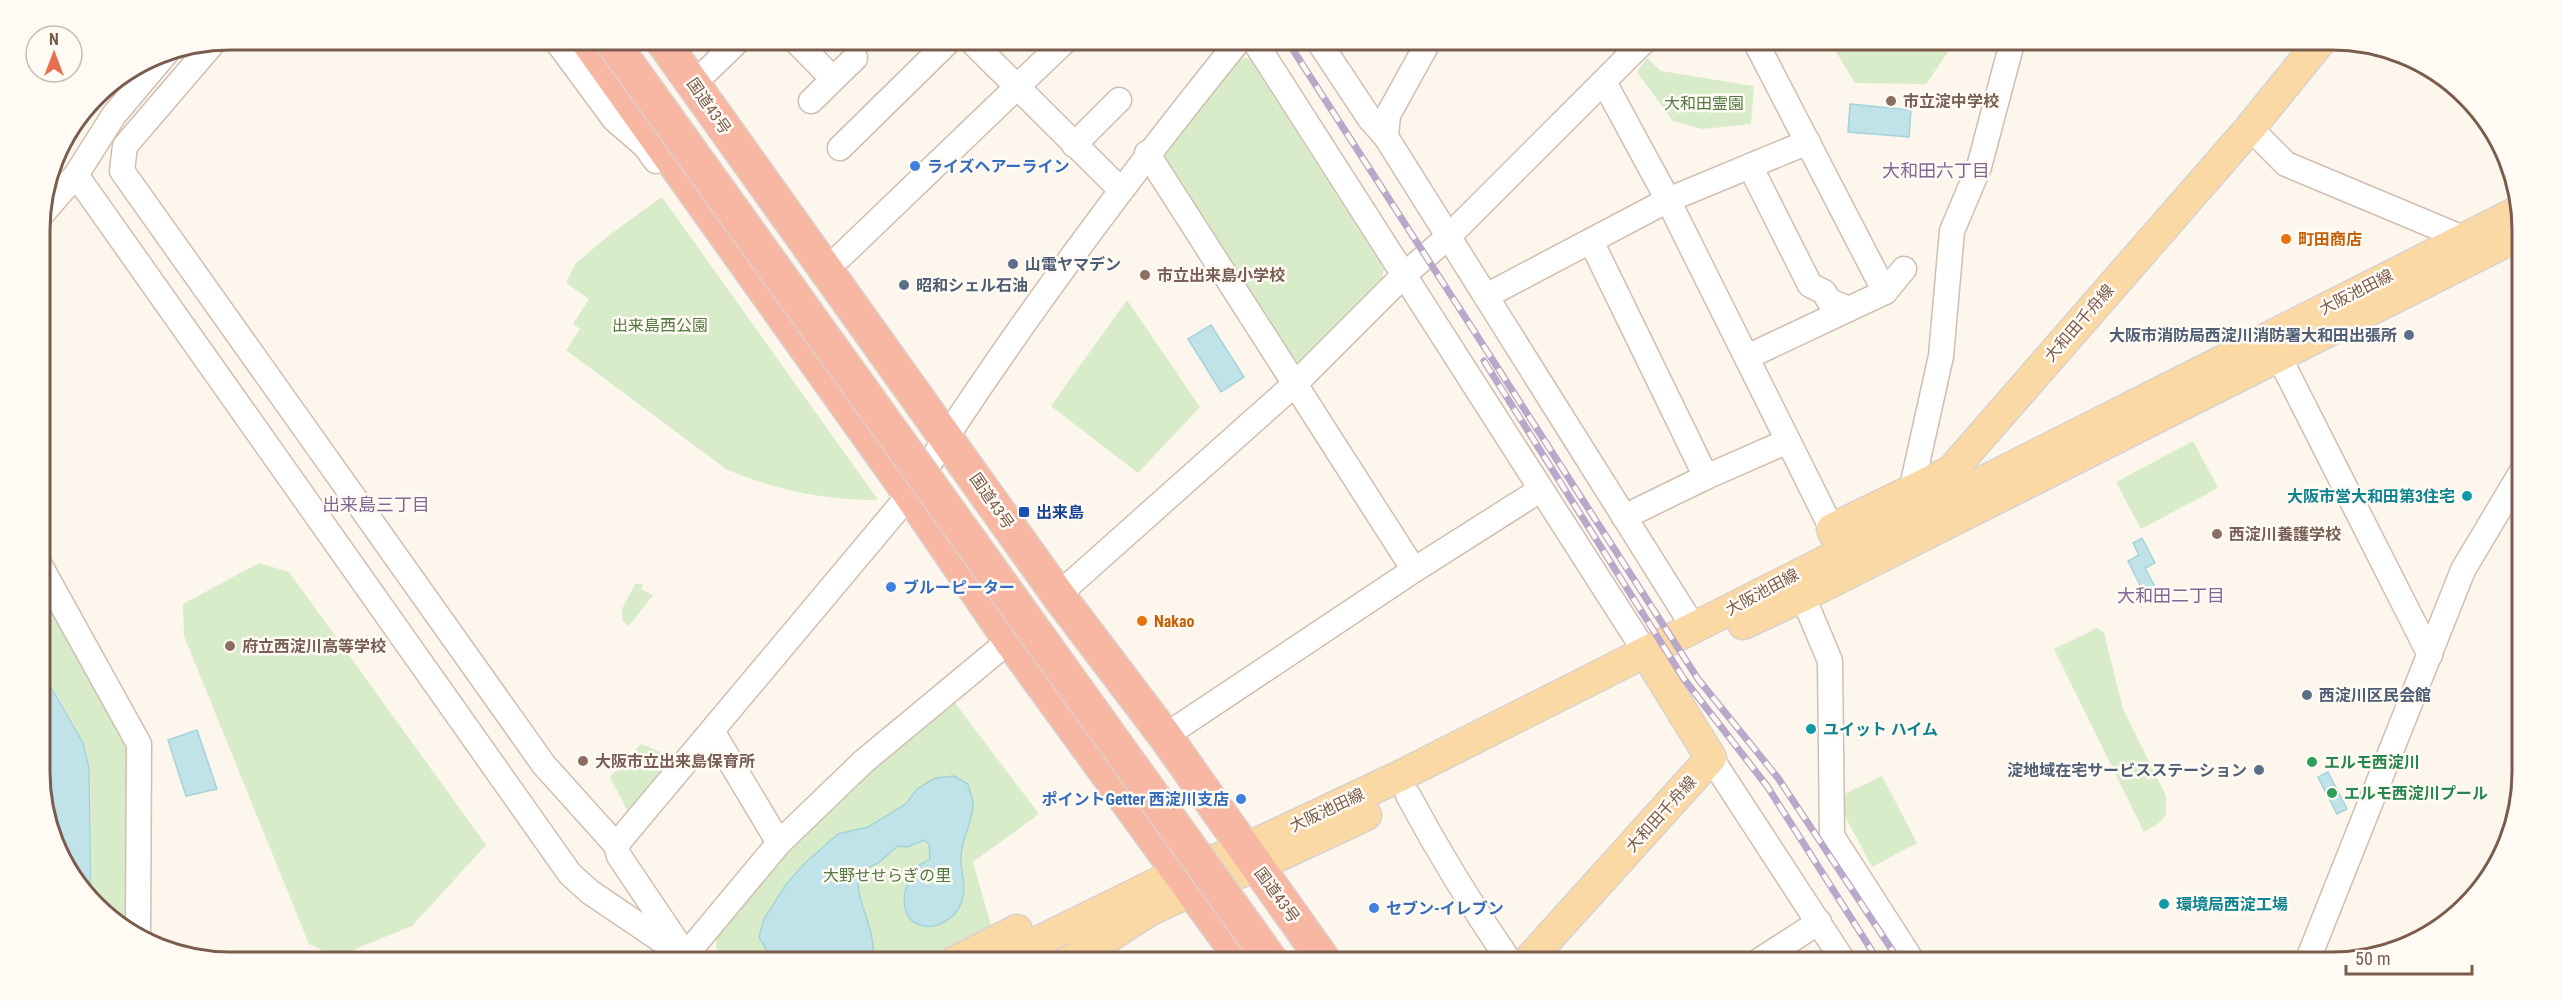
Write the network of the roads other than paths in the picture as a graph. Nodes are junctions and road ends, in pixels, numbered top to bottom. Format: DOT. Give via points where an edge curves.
graph roads {
  1 [pos="574,50"];
  2 [pos="618,50"];
  3 [pos="644,50"];
  4 [pos="669,50"];
  5 [pos="692,50"];
  6 [pos="729,50"];
  7 [pos="805,50"];
  8 [pos="940,50"];
  9 [pos="980,50"];
  10 [pos="1056,50"];
  11 [pos="1231,50"];
  12 [pos="1260,50"];
  13 [pos="1324,50"];
  14 [pos="1424,50"];
  15 [pos="1636,50"];
  16 [pos="1761,50"];
  17 [pos="2010,50"];
  18 [pos="2313,50"];
  19 [pos="206,51"];
  20 [pos="855,58"];
  21 [pos="154,67"];
  22 [pos="707,71"];
  23 [pos="833,79"];
  24 [pos="1605,82"];
  25 [pos="1017,88"];
  26 [pos="1119,100"];
  27 [pos="811,102"];
  28 [pos="2250,128"];
  29 [pos="1386,137"];
  30 [pos="1808,142"];
  31 [pos="1074,145"];
  32 [pos="840,148"];
  33 [pos="1147,153"];
  34 [pos="1750,166"];
  35 [pos="76,175"];
  36 [pos="1120,190"];
  37 [pos="1668,200"];
  38 [pos="52,203"];
  39 [pos="2511,215"];
  40 [pos="1449,236"];
  41 [pos="2463,238"];
  42 [pos="2512,238"];
  43 [pos="1591,241"];
  44 [pos="841,256"];
  45 [pos="1904,269"];
  46 [pos="1404,275"];
  47 [pos="1885,292"];
  48 [pos="1486,296"];
  49 [pos="1849,309"];
  50 [pos="2273,346"];
  51 [pos="882,348"];
  52 [pos="1747,357"];
  53 [pos="1296,383"];
  54 [pos="946,436"];
  55 [pos="1788,441"];
  56 [pos="1706,477"];
  57 [pos="2512,488"];
  58 [pos="1540,490"];
  59 [pos="1911,491"];
  60 [pos="910,494"];
  61 [pos="1624,517"];
  62 [pos="1842,550"];
  63 [pos="1414,570"];
  64 [pos="50,583"];
  65 [pos="1058,595"];
  66 [pos="1800,597"];
  67 [pos="1694,628"];
  68 [pos="1010,640"];
  69 [pos="2430,655"];
  70 [pos="1650,659"];
  71 [pos="712,731"];
  72 [pos="1165,736"];
  73 [pos="1711,758"];
  74 [pos="1408,795"];
  75 [pos="779,843"];
  76 [pos="616,845"];
  77 [pos="1251,857"];
  78 [pos="1185,882"];
  79 [pos="1149,910"];
  80 [pos="1819,921"];
  81 [pos="138,926"];
  82 [pos="1288,951"];
  83 [pos="1318,951"];
  84 [pos="1503,951"];
  85 [pos="1537,951"];
  86 [pos="1773,951"];
  87 [pos="1837,951"];
  88 [pos="1906,951"];
  89 [pos="2311,951"];
  90 [pos="675,952"];
  91 [pos="682,952"];
  92 [pos="693,952"];
  93 [pos="975,952"];
  94 [pos="1021,952"];
  95 [pos="1063,952"];
  96 [pos="1087,952"];
  97 [pos="1236,952"];
  98 [pos="1264,952"];
  1 -- 60 [label="highway"];
  2 -- 98 [label="highway, bridge"];
  3 -- 82 [label="highway, 国道43号"];
  4 -- 51 [label="highway, 国道43号"];
  5 -- 22 [label="highway"];
  6 -- 22 [label="street"];
  7 -- 23 [label="street"];
  8 -- 32 [label="street"];
  9 -- 25 [label="street"];
  10 -- 25 [label="street"];
  11 -- 33 [label="street"];
  12 -- 46 [label="street"];
  13 -- 29 [label="street"];
  14 -- 29 [label="street" via="1388,115"];
  15 -- 24 [label="street"];
  16 -- 30 [label="street"];
  17 -- 59 [label="street" via="1979,167 1952,231 1941,356"];
  18 -- 28 [label="main road, 大和田千舟線"];
  19 -- 76 [label="street" via="125,146 122,171 544,765"];
  20 -- 23 [label="street"];
  21 -- 35 [label="street" via="114,115"];
  22 -- 44 [label="highway"];
  23 -- 27 [label="street"];
  24 -- 37 [label="street"];
  24 -- 40 [label="street"];
  25 -- 31 [label="street"];
  25 -- 44 [label="street"];
  26 -- 31 [label="street"];
  28 -- 41 [label="street" via="2286,164"];
  28 -- 59 [label="main road, 大和田千舟線" via="1951,471"];
  29 -- 40 [label="street"];
  30 -- 34 [label="street"];
  30 -- 47 [label="street"];
  31 -- 36 [label="street"];
  33 -- 36 [label="street"];
  33 -- 53 [label="street"];
  34 -- 37 [label="street"];
  34 -- 49 [label="street" via="1810,285 1824,292 1829,301"];
  35 -- 38 [label="street"];
  35 -- 90 [label="street" via="570,874"];
  36 -- 54 [label="street"];
  37 -- 43 [label="street"];
  37 -- 52 [label="street"];
  39 -- 41 [label="main road, 大阪池田線"];
  40 -- 46 [label="street"];
  40 -- 48 [label="street"];
  41 -- 50 [label="main road, 大阪池田線"];
  42 -- 50 [label="main road, 大阪池田線"];
  43 -- 48 [label="street"];
  43 -- 56 [label="street"];
  44 -- 51 [label="highway"];
  45 -- 47 [label="street"];
  46 -- 53 [label="street"];
  46 -- 58 [label="street"];
  47 -- 49 [label="street"];
  48 -- 61 [label="street"];
  49 -- 52 [label="street"];
  50 -- 62 [label="main road, 大阪池田線"];
  50 -- 69 [label="street"];
  51 -- 54 [label="highway, 国道43号"];
  52 -- 55 [label="street"];
  53 -- 63 [label="street"];
  53 -- 65 [label="street"];
  54 -- 60 [label="street"];
  54 -- 65 [label="highway, 国道43号"];
  55 -- 56 [label="street"];
  55 -- 62 [label="street"];
  56 -- 61 [label="street"];
  57 -- 69 [label="street" via="2463,570"];
  58 -- 63 [label="street"];
  58 -- 70 [label="street"];
  59 -- 62 [label="main road, 大和田千舟線"];
  60 -- 68 [label="highway"];
  60 -- 71 [label="street" via="741,690"];
  61 -- 67 [label="street"];
  62 -- 66 [label="main road, 大阪池田線"];
  62 -- 67 [label="main road, 大阪池田線"];
  63 -- 72 [label="street"];
  64 -- 81 [label="street" via="139,744"];
  65 -- 72 [label="highway, 国道43号"];
  66 -- 70 [label="main road, 大阪池田線"];
  66 -- 88 [label="street" via="1830,660 1832,836"];
  67 -- 70 [label="main road, 大阪池田線"];
  68 -- 75 [label="street" via="863,762"];
  68 -- 78 [label="highway"];
  69 -- 89 [label="street"];
  70 -- 73 [label="main road"];
  70 -- 74 [label="main road, 大阪池田線"];
  70 -- 77 [label="main road, 大阪池田線" via="1398,777"];
  71 -- 75 [label="street"];
  71 -- 76 [label="street"];
  72 -- 77 [label="highway, 国道43号"];
  73 -- 80 [label="street"];
  73 -- 85 [label="main road, 大和田千舟線"];
  74 -- 77 [label="main road, 大阪池田線"];
  74 -- 84 [label="street" via="1439,853"];
  75 -- 92 [label="street"];
  76 -- 91 [label="street" via="619,856"];
  77 -- 78 [label="main road, 大阪池田線"];
  77 -- 83 [label="highway, 国道43号"];
  78 -- 79 [label="main road, 大阪池田線"];
  78 -- 93 [label="main road" via="1122,878"];
  78 -- 94 [label="main road, 大阪池田線"];
  78 -- 97 [label="highway"];
  79 -- 95 [label="main road, 大阪池田線"];
  79 -- 96 [label="main road"];
  80 -- 86 [label="street"];
  80 -- 87 [label="street"];
}
